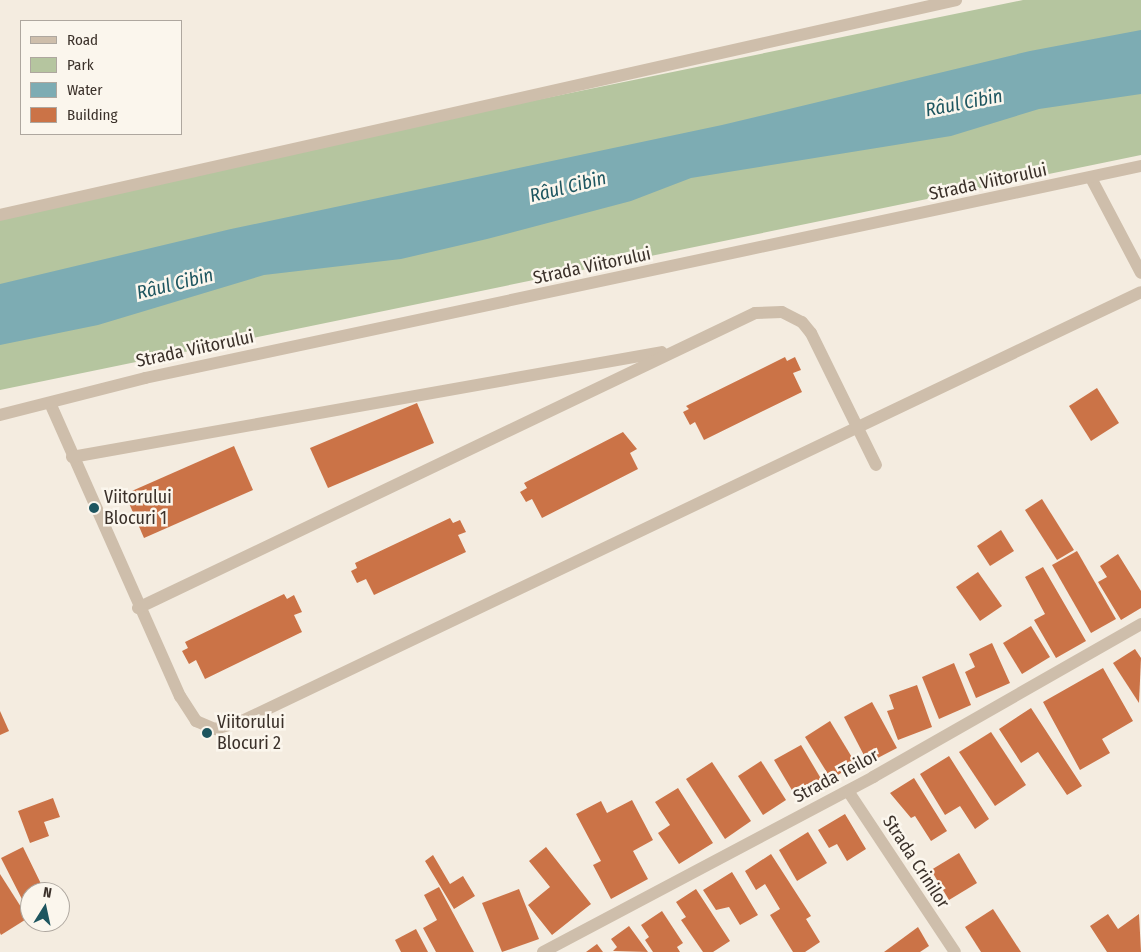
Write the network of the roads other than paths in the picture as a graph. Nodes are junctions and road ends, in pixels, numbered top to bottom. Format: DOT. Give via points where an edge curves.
graph roads {
  1 [pos="956,0"];
  2 [pos="1141,166"];
  3 [pos="1091,178"];
  4 [pos="0,215"];
  5 [pos="1141,273"];
  6 [pos="1141,292"];
  7 [pos="679,349"];
  8 [pos="50,403"];
  9 [pos="0,415"];
  10 [pos="857,427"];
  11 [pos="72,457"];
  12 [pos="876,464"];
  13 [pos="138,608"];
  14 [pos="1141,624"];
  15 [pos="848,791"];
  16 [pos="543,952"];
  17 [pos="954,952"];
  1 -- 4 [label="street"];
  2 -- 3 [label="street, Strada Viitorului"];
  3 -- 5 [label="street"];
  3 -- 8 [label="street, Strada Viitorului" via="144,378"];
  6 -- 10 [label="street"];
  7 -- 10 [label="street" via="755,313 782,312 794,316 811,333"];
  7 -- 11 [label="street"];
  7 -- 13 [label="street"];
  8 -- 9 [label="street, Strada Viitorului"];
  8 -- 11 [label="street"];
  10 -- 12 [label="street"];
  10 -- 13 [label="street" via="227,727 205,726 192,716"];
  11 -- 13 [label="street"];
  14 -- 15 [label="street, Strada Teilor"];
  15 -- 16 [label="street, Strada Teilor"];
  15 -- 17 [label="street, Strada Crinilor"];
}
